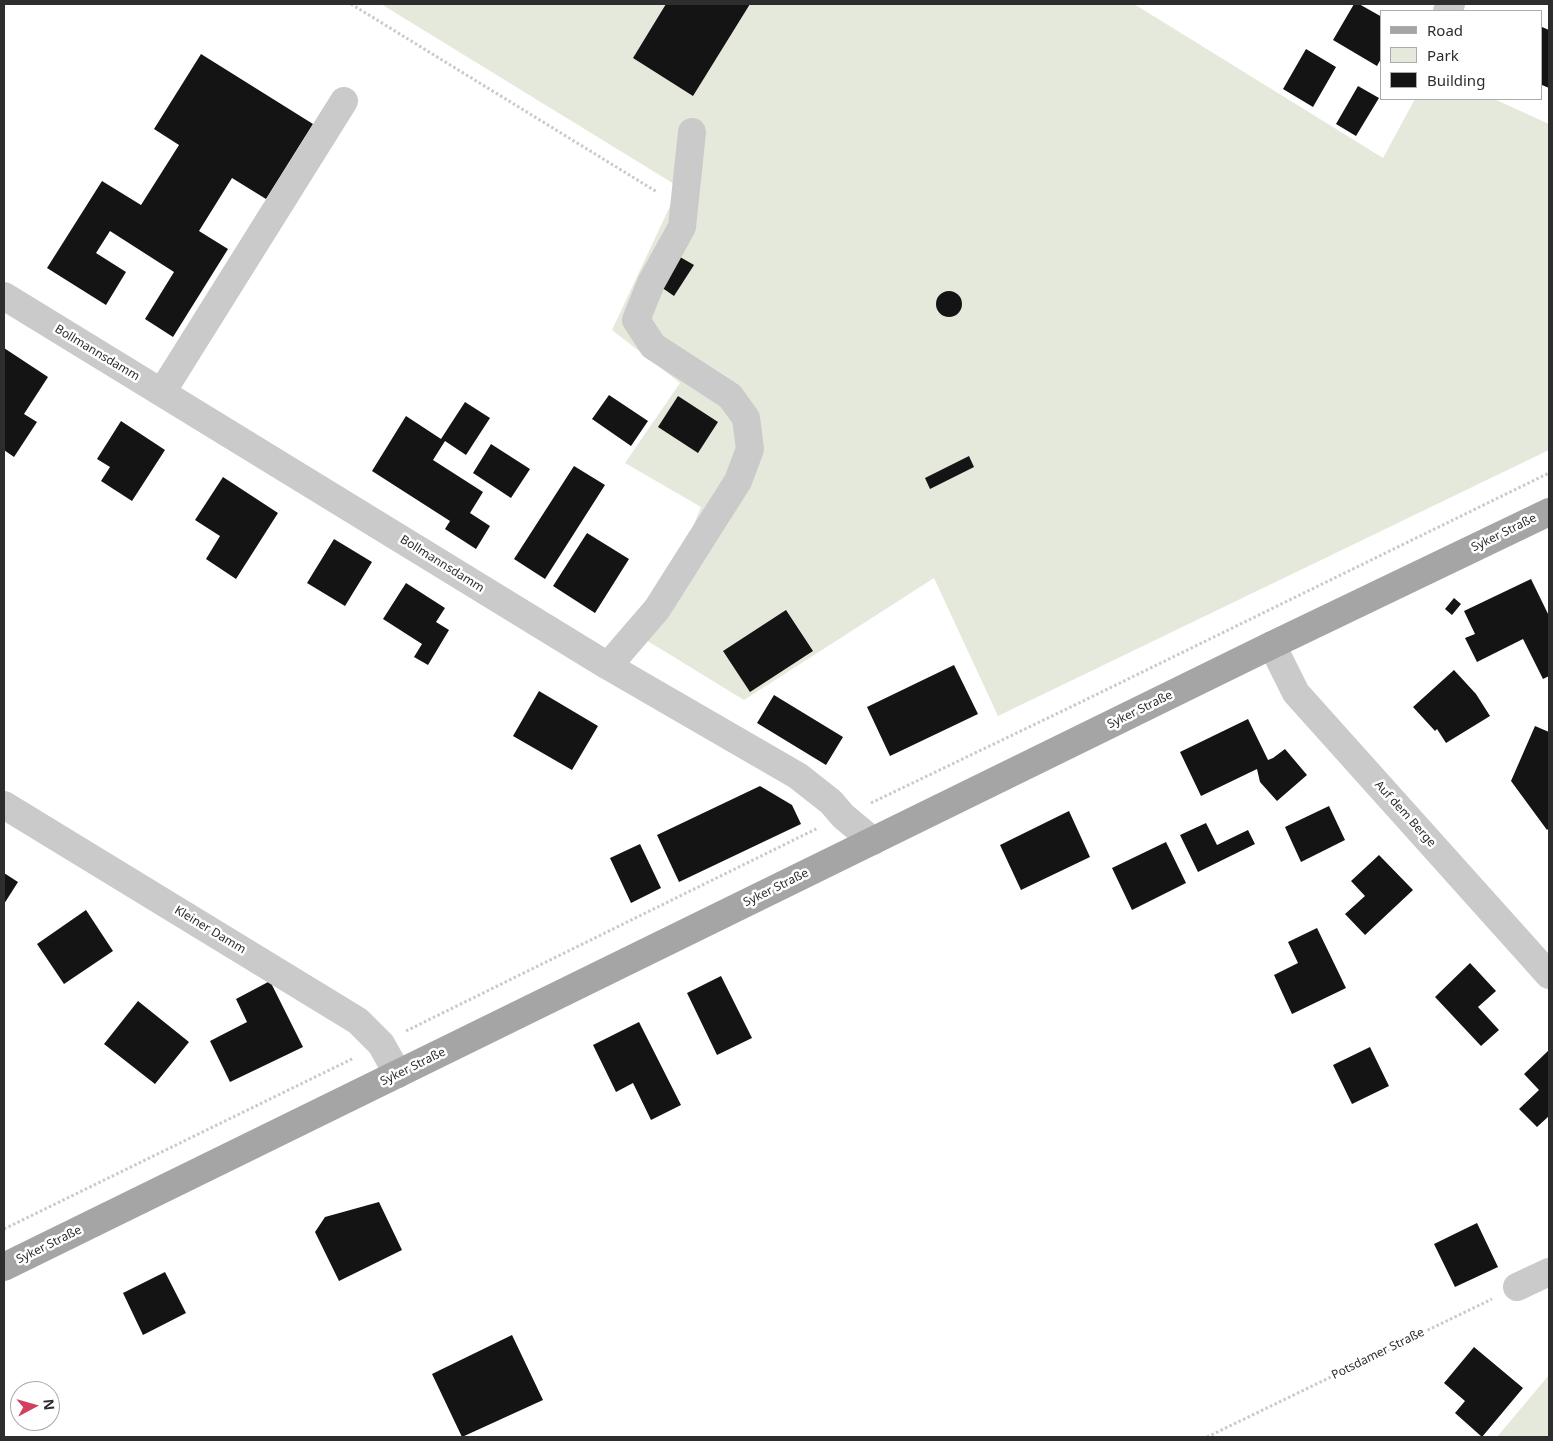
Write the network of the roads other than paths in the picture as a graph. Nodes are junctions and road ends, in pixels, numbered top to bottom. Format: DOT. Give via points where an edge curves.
graph roads {
  1 [pos="344,101"];
  2 [pos="692,132"];
  3 [pos="4,296"];
  4 [pos="162,392"];
  5 [pos="1549,512"];
  6 [pos="1272,645"];
  7 [pos="608,666"];
  8 [pos="4,805"];
  9 [pos="873,841"];
  10 [pos="1549,975"];
  11 [pos="398,1074"];
  12 [pos="4,1267"];
  13 [pos="1549,1272"];
  14 [pos="1517,1287"];
  1 -- 4 [label="street"];
  2 -- 7 [label="street" via="682,227 651,284 636,320 653,346 730,396 746,418 750,449 738,482 657,609"];
  3 -- 4 [label="street, Bollmannsdamm"];
  4 -- 7 [label="street, Bollmannsdamm"];
  5 -- 6 [label="main road, Syker Straße"];
  6 -- 9 [label="main road, Syker Straße"];
  6 -- 10 [label="street, Auf dem Berge" via="1296,694"];
  7 -- 9 [label="street, Bollmannsdamm" via="798,776"];
  8 -- 11 [label="street, Kleiner Damm" via="358,1021 381,1044"];
  9 -- 11 [label="main road, Syker Straße"];
  11 -- 12 [label="main road, Syker Straße"];
  13 -- 14 [label="street"];
}
